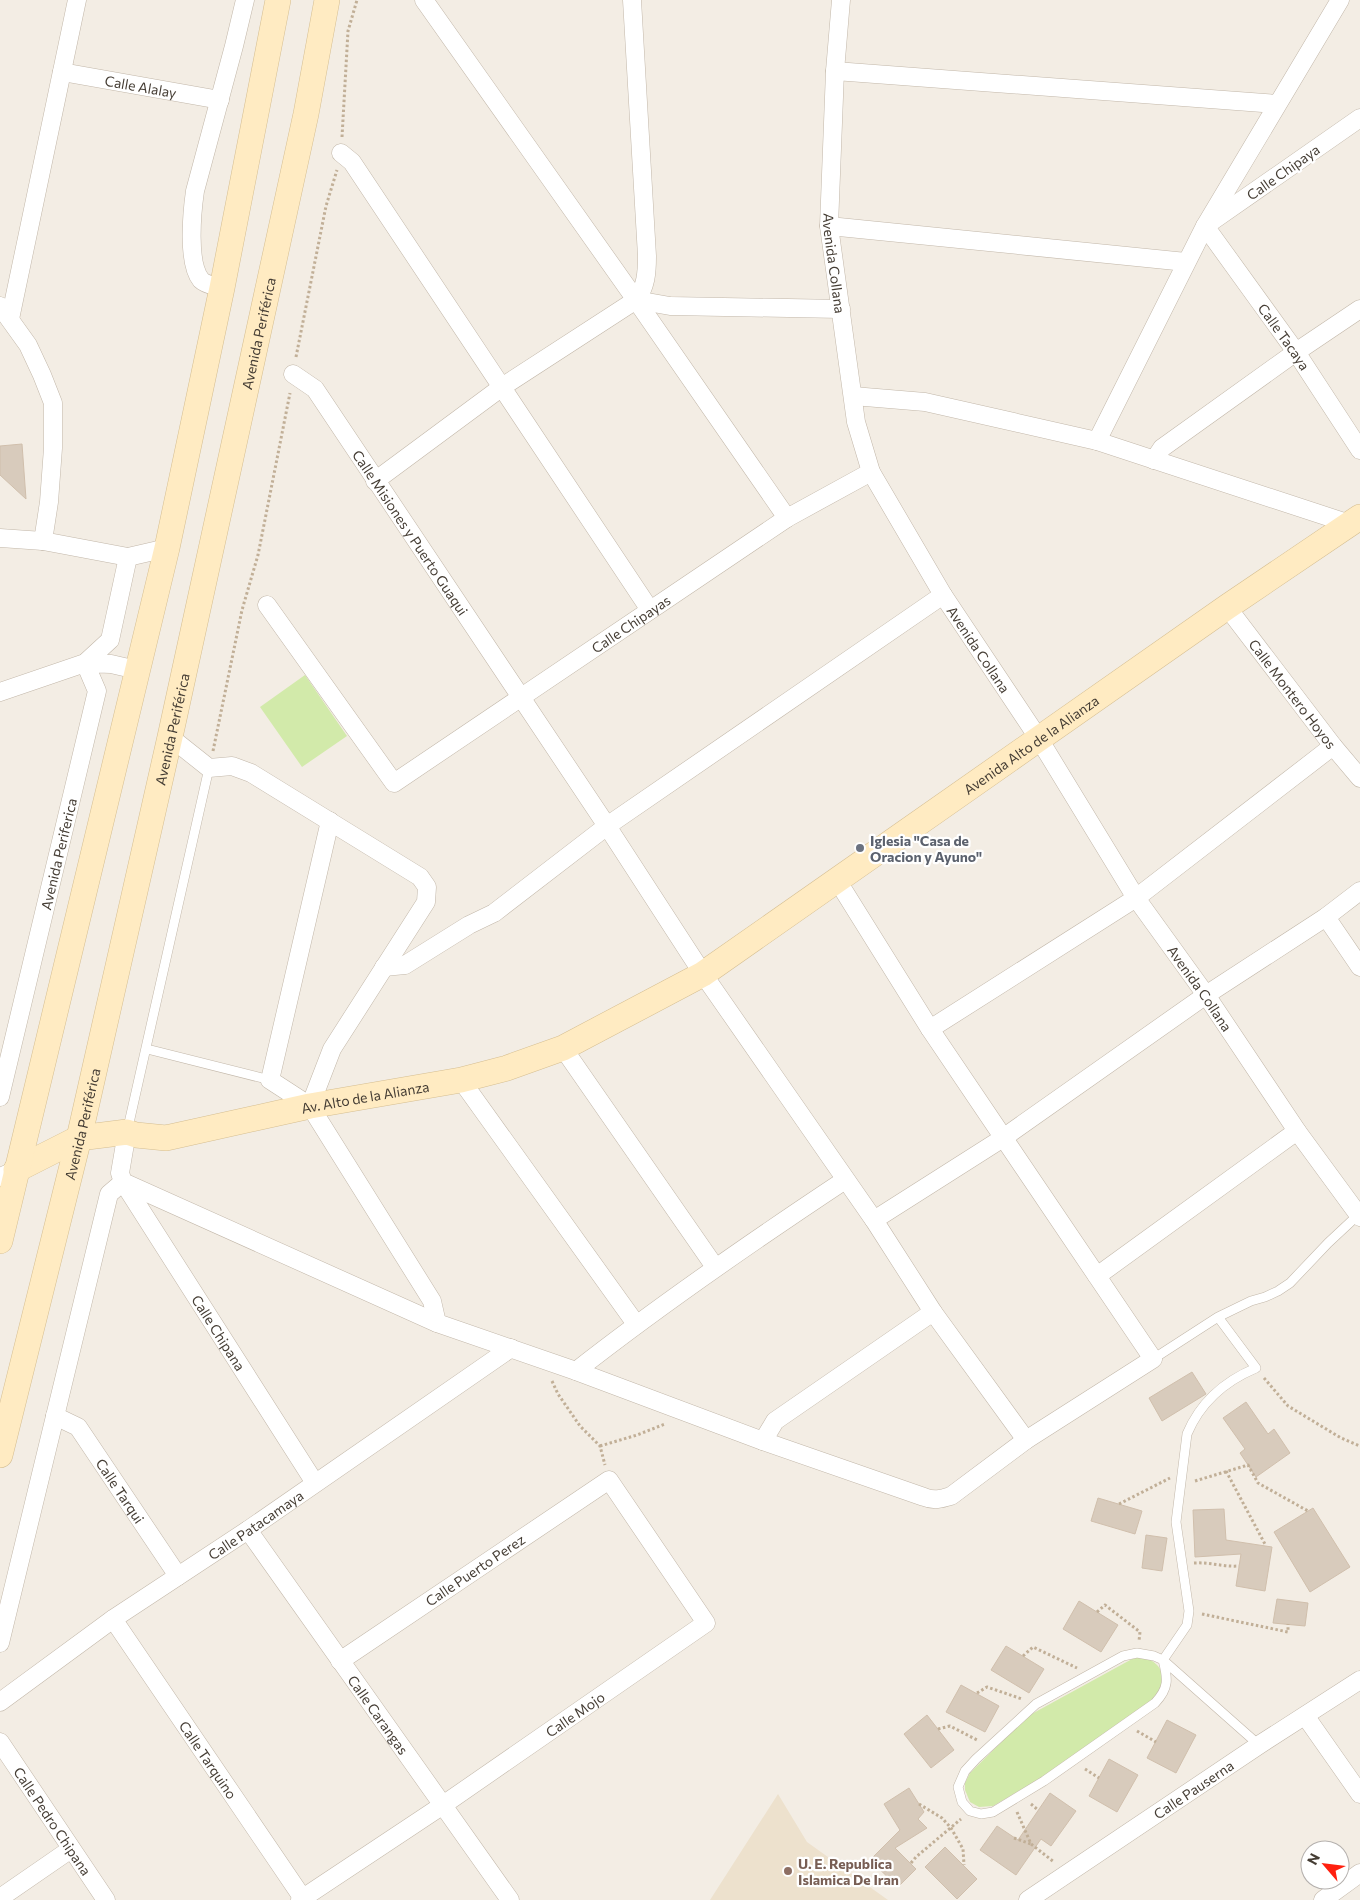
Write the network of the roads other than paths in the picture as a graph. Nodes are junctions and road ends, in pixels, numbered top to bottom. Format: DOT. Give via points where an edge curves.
graph roads {
  1 [pos="77,0"];
  2 [pos="245,0"];
  3 [pos="278,0"];
  4 [pos="327,0"];
  5 [pos="424,0"];
  6 [pos="632,0"];
  7 [pos="841,0"];
  8 [pos="1340,0"];
  9 [pos="835,71"];
  10 [pos="62,72"];
  11 [pos="220,100"];
  12 [pos="1277,104"];
  13 [pos="1360,118"];
  14 [pos="341,153"];
  15 [pos="829,226"];
  16 [pos="1206,226"];
  17 [pos="1186,262"];
  18 [pos="222,288"];
  19 [pos="636,300"];
  20 [pos="841,309"];
  21 [pos="1360,309"];
  22 [pos="5,312"];
  23 [pos="1296,352"];
  24 [pos="293,374"];
  25 [pos="502,387"];
  26 [pos="853,396"];
  27 [pos="1097,442"];
  28 [pos="1360,450"];
  29 [pos="1154,460"];
  30 [pos="871,472"];
  31 [pos="375,481"];
  32 [pos="787,518"];
  33 [pos="1355,521"];
  34 [pos="0,538"];
  35 [pos="43,541"];
  36 [pos="167,548"];
  37 [pos="128,558"];
  38 [pos="943,595"];
  39 [pos="267,605"];
  40 [pos="1227,608"];
  41 [pos="650,610"];
  42 [pos="85,663"];
  43 [pos="137,670"];
  44 [pos="0,692"];
  45 [pos="520,697"];
  46 [pos="170,737"];
  47 [pos="1039,739"];
  48 [pos="1333,746"];
  49 [pos="209,768"];
  50 [pos="1360,778"];
  51 [pos="330,821"];
  52 [pos="607,826"];
  53 [pos="837,880"];
  54 [pos="1360,891"];
  55 [pos="1136,898"];
  56 [pos="1326,917"];
  57 [pos="384,967"];
  58 [pos="1360,967"];
  59 [pos="703,974"];
  60 [pos="1206,996"];
  61 [pos="930,1030"];
  62 [pos="563,1048"];
  63 [pos="146,1049"];
  64 [pos="270,1080"];
  65 [pos="461,1080"];
  66 [pos="0,1097"];
  67 [pos="310,1106"];
  68 [pos="1297,1131"];
  69 [pos="126,1132"];
  70 [pos="79,1138"];
  71 [pos="1003,1138"];
  72 [pos="8,1174"];
  73 [pos="845,1180"];
  74 [pos="123,1182"];
  75 [pos="1359,1215"];
  76 [pos="874,1220"];
  77 [pos="0,1240"];
  78 [pos="715,1267"];
  79 [pos="1097,1276"];
  80 [pos="933,1312"];
  81 [pos="1218,1317"];
  82 [pos="437,1322"];
  83 [pos="636,1324"];
  84 [pos="510,1348"];
  85 [pos="1153,1359"];
  86 [pos="576,1371"];
  87 [pos="55,1416"];
  88 [pos="1026,1440"];
  89 [pos="763,1441"];
  90 [pos="0,1455"];
  91 [pos="610,1480"];
  92 [pos="315,1483"];
  93 [pos="248,1530"];
  94 [pos="178,1576"];
  95 [pos="113,1619"];
  96 [pos="0,1643"];
  97 [pos="340,1660"];
  98 [pos="1163,1660"];
  99 [pos="1360,1680"];
  100 [pos="0,1702"];
  101 [pos="1306,1717"];
  102 [pos="0,1742"];
  103 [pos="1259,1745"];
  104 [pos="1360,1794"];
  105 [pos="442,1805"];
  106 [pos="71,1849"];
  107 [pos="1360,1873"];
  108 [pos="0,1898"];
  109 [pos="302,1899"];
  110 [pos="106,1900"];
  111 [pos="510,1900"];
  112 [pos="1028,1900"];
  113 [pos="1323,1900"];
  1 -- 10 [label="street"];
  2 -- 11 [label="street"];
  3 -- 18 [label="street"];
  4 -- 46 [label="street, Avenida Periférica" via="306,114"];
  5 -- 19 [label="street"];
  6 -- 19 [label="street" via="648,256 643,291"];
  7 -- 9 [label="street, Avenida Collana"];
  8 -- 12 [label="street"];
  9 -- 12 [label="street"];
  9 -- 15 [label="street, Avenida Collana"];
  10 -- 11 [label="street, Calle Alalay"];
  10 -- 22 [label="street"];
  11 -- 18 [label="street" via="195,192 191,228 197,274 205,283"];
  12 -- 16 [label="street"];
  13 -- 16 [label="street, Calle Chipaya"];
  14 -- 25 [label="street" via="352,162"];
  15 -- 17 [label="street"];
  15 -- 20 [label="street, Avenida Collana"];
  16 -- 17 [label="street"];
  16 -- 23 [label="street, Calle Tacaya"];
  17 -- 27 [label="street"];
  18 -- 36 [label="street"];
  19 -- 20 [label="street" via="670,306"];
  19 -- 25 [label="street"];
  19 -- 32 [label="street"];
  20 -- 26 [label="street, Avenida Collana"];
  21 -- 23 [label="street"];
  22 -- 35 [label="street" via="28,345 53,403 53,448"];
  23 -- 28 [label="street, Calle Tacaya"];
  23 -- 29 [label="street" via="1162,448"];
  24 -- 31 [label="street, Calle Misiones y Puerto Guaqui" via="315,390"];
  25 -- 31 [label="street"];
  25 -- 41 [label="street"];
  26 -- 27 [label="street" via="925,402"];
  26 -- 30 [label="street, Avenida Collana" via="856,422"];
  27 -- 29 [label="street"];
  29 -- 33 [label="street"];
  30 -- 32 [label="street, Calle Chipayas"];
  30 -- 38 [label="street, Avenida Collana"];
  31 -- 45 [label="street, Calle Misiones y Puerto Guaqui"];
  32 -- 41 [label="street, Calle Chipayas"];
  33 -- 40 [label="street, Avenida Alto de la Alianza"];
  34 -- 35 [label="street"];
  35 -- 37 [label="street"];
  36 -- 37 [label="street"];
  36 -- 43 [label="street"];
  37 -- 42 [label="street" via="110,640"];
  38 -- 47 [label="street, Avenida Collana"];
  38 -- 52 [label="street"];
  39 -- 45 [label="street, Calle Chipayas" via="394,783"];
  40 -- 47 [label="street, Avenida Alto de la Alianza"];
  40 -- 48 [label="street, Calle Montero Hoyos"];
  41 -- 45 [label="street, Calle Chipayas"];
  42 -- 43 [label="street"];
  42 -- 44 [label="street"];
  42 -- 66 [label="street, Avenida Periferica" via="97,691"];
  43 -- 72 [label="street"];
  45 -- 52 [label="street, Calle Misiones y Puerto Guaqui"];
  46 -- 49 [label="street"];
  46 -- 70 [label="street, Avenida Periférica"];
  47 -- 53 [label="street, Avenida Alto de la Alianza"];
  47 -- 55 [label="street, Avenida Collana"];
  48 -- 50 [label="street, Calle Montero Hoyos"];
  48 -- 55 [label="street"];
  49 -- 51 [label="street" via="232,766 251,772"];
  49 -- 63 [label="lane"];
  51 -- 57 [label="street" via="420,877 427,887 426,902"];
  51 -- 64 [label="street"];
  52 -- 57 [label="street" via="494,913 405,964"];
  52 -- 59 [label="street, Calle Misiones y Puerto Guaqui"];
  53 -- 59 [label="street, Avenida Alto de la Alianza"];
  53 -- 61 [label="street"];
  54 -- 56 [label="street"];
  55 -- 60 [label="street, Avenida Collana"];
  55 -- 61 [label="street"];
  56 -- 58 [label="street"];
  56 -- 60 [label="street"];
  57 -- 67 [label="street" via="332,1048"];
  59 -- 62 [label="street, Av. Alto de la Alianza"];
  59 -- 73 [label="street, Calle Misiones y Puerto Guaqui"];
  60 -- 68 [label="street, Avenida Collana"];
  60 -- 71 [label="street"];
  61 -- 71 [label="street"];
  62 -- 65 [label="street, Av. Alto de la Alianza"];
  62 -- 78 [label="street"];
  63 -- 64 [label="lane"];
  63 -- 69 [label="lane"];
  64 -- 67 [label="street"];
  65 -- 67 [label="street, Av. Alto de la Alianza"];
  65 -- 83 [label="street"];
  67 -- 69 [label="street, Av. Alto de la Alianza" via="166,1138"];
  67 -- 82 [label="street" via="432,1302"];
  68 -- 75 [label="street, Avenida Collana"];
  68 -- 79 [label="street"];
  69 -- 70 [label="street, Av. Alto de la Alianza"];
  69 -- 74 [label="street" via="120,1173"];
  70 -- 72 [label="street, Av. Alto de la Alianza"];
  70 -- 90 [label="street, Avenida Periférica"];
  71 -- 76 [label="street"];
  71 -- 79 [label="street"];
  72 -- 77 [label="street"];
  73 -- 76 [label="street, Calle Misiones y Puerto Guaqui"];
  73 -- 78 [label="street"];
  74 -- 82 [label="street"];
  74 -- 87 [label="street" via="109,1194"];
  74 -- 92 [label="street, Calle Chipana"];
  75 -- 81 [label="lane" via="1290,1283"];
  76 -- 80 [label="street, Calle Misiones y Puerto Guaqui"];
  78 -- 83 [label="street"];
  79 -- 85 [label="street"];
  80 -- 88 [label="street, Calle Misiones y Puerto Guaqui"];
  80 -- 89 [label="street" via="775,1421"];
  81 -- 85 [label="lane"];
  81 -- 98 [label="lane" via="1256,1368 1221,1388 1203,1406 1186,1434 1176,1522 1189,1611 1187,1625"];
  82 -- 84 [label="street"];
  83 -- 86 [label="street"];
  84 -- 86 [label="street"];
  84 -- 92 [label="street, Calle Patacamaya"];
  85 -- 88 [label="street"];
  86 -- 89 [label="street"];
  87 -- 94 [label="street, Calle Tarqui" via="78,1427"];
  87 -- 96 [label="street"];
  88 -- 89 [label="street" via="951,1496 934,1500"];
  91 -- 97 [label="street, Calle Puerto Perez"];
  91 -- 105 [label="street, Calle Mojo" via="706,1623"];
  92 -- 93 [label="street, Calle Patacamaya"];
  93 -- 94 [label="street, Calle Patacamaya"];
  93 -- 97 [label="street, Calle Carangas"];
  94 -- 95 [label="street, Calle Patacamaya"];
  95 -- 100 [label="street, Calle Patacamaya"];
  95 -- 109 [label="street, Calle Tarquino"];
  97 -- 105 [label="street, Calle Carangas"];
  98 -- 98 [label="lane" via="1137,1653 1123,1656 1036,1704 965,1771 958,1787 962,1802 969,1810 981,1814 993,1812 1126,1724 1164,1693 1167,1680"];
  98 -- 103 [label="lane"];
  99 -- 101 [label="street, Calle Pauserna"];
  101 -- 103 [label="street, Calle Pauserna"];
  101 -- 104 [label="street"];
  102 -- 106 [label="street, Calle Pedro Chipana"];
  103 -- 112 [label="street, Calle Pauserna"];
  105 -- 109 [label="street, Calle Mojo"];
  105 -- 111 [label="street, Calle Carangas"];
  106 -- 108 [label="street"];
  106 -- 110 [label="street, Calle Pedro Chipana"];
  107 -- 113 [label="street"];
}
